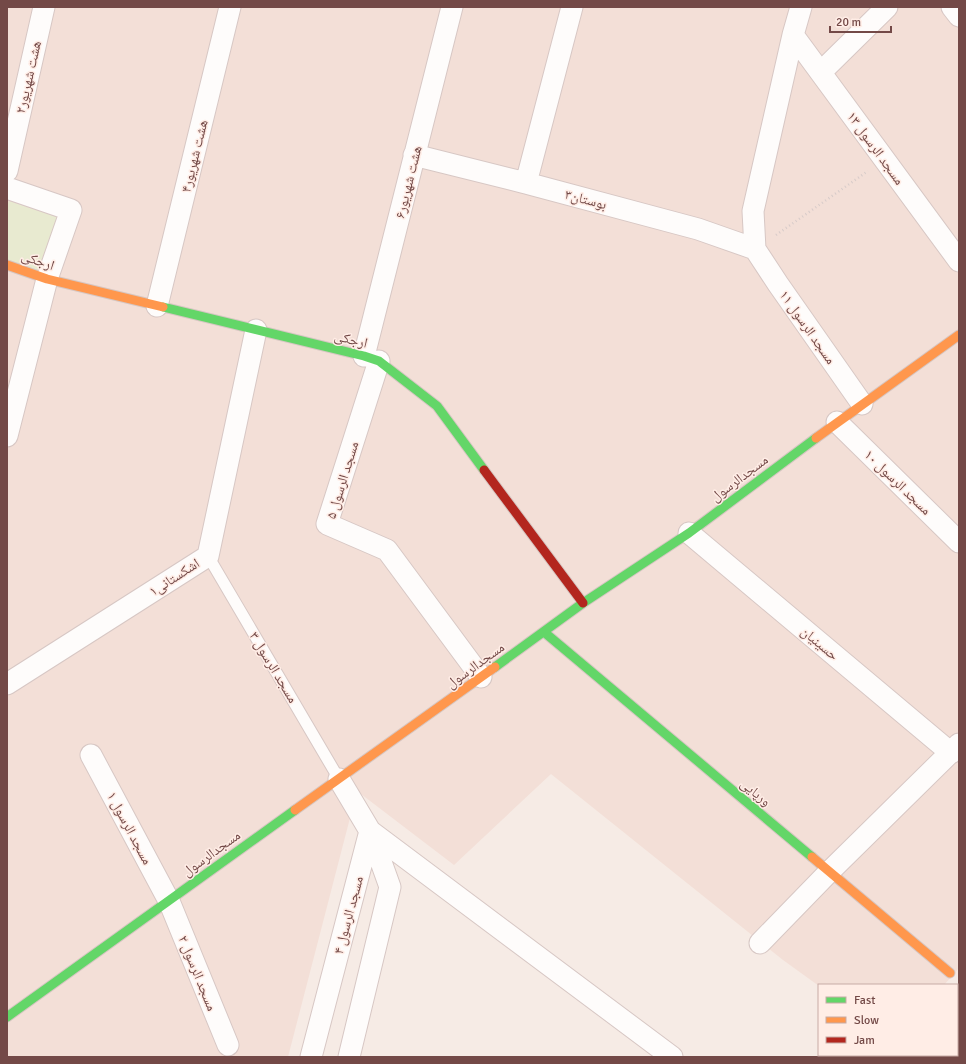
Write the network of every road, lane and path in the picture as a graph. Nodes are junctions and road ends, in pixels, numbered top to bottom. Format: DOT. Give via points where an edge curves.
graph roads {
  1 [pos="44,7"];
  2 [pos="230,7"];
  3 [pos="452,7"];
  4 [pos="572,7"];
  5 [pos="801,7"];
  6 [pos="887,7"];
  7 [pos="952,7"];
  8 [pos="959,16"];
  9 [pos="794,35"];
  10 [pos="821,72"];
  11 [pos="414,155"];
  12 [pos="885,160"];
  13 [pos="7,171"];
  14 [pos="526,183"];
  15 [pos="7,188"];
  16 [pos="755,249"];
  17 [pos="959,261"];
  18 [pos="7,265"];
  19 [pos="47,279"];
  20 [pos="157,306"];
  21 [pos="256,330"];
  22 [pos="959,335"];
  23 [pos="371,358"];
  24 [pos="862,404"];
  25 [pos="837,422"];
  26 [pos="7,436"];
  27 [pos="689,533"];
  28 [pos="959,542"];
  29 [pos="208,556"];
  30 [pos="584,603"];
  31 [pos="544,632"];
  32 [pos="481,677"];
  33 [pos="7,684"];
  34 [pos="955,748"];
  35 [pos="91,754"];
  36 [pos="339,779"];
  37 [pos="370,831"];
  38 [pos="829,872"];
  39 [pos="169,901"];
  40 [pos="760,943"];
  41 [pos="950,973"];
  42 [pos="7,1017"];
  43 [pos="228,1045"];
  44 [pos="311,1057"];
  45 [pos="349,1057"];
  46 [pos="672,1057"];
  1 -- 13 [label="street, هشت شهریور۲"];
  2 -- 20 [label="street, هشت شهریور۴"];
  3 -- 11 [label="street, هشت شهریور۶"];
  4 -- 14 [label="street"];
  5 -- 9 [label="street"];
  6 -- 10 [label="street"];
  7 -- 8 [label="street"];
  9 -- 10 [label="street, مسجد الرسول ۱۳"];
  9 -- 16 [label="street" via="753,211"];
  10 -- 12 [label="street, مسجد الرسول ۱۳"];
  11 -- 14 [label="street, بوستان۳"];
  11 -- 23 [label="street, هشت شهریور۶"];
  12 -- 16 [label="path"];
  12 -- 17 [label="street, مسجد الرسول ۱۳"];
  14 -- 16 [label="street, بوستان۳" via="698,229"];
  15 -- 19 [label="street" via="71,210"];
  16 -- 24 [label="street, مسجد الرسول ۱۱"];
  18 -- 19 [label="street, ارجکی"];
  19 -- 20 [label="street, ارجکی"];
  19 -- 26 [label="street"];
  20 -- 21 [label="street, ارجکی"];
  21 -- 23 [label="street, ارجکی"];
  21 -- 29 [label="street, اشکستانی۱"];
  22 -- 24 [label="street, مسجدالرسول"];
  23 -- 30 [label="street, ارجکی" via="437,406"];
  23 -- 32 [label="street, مسجد الرسول ۵" via="327,524 387,550"];
  24 -- 25 [label="street, مسجدالرسول"];
  25 -- 27 [label="street, مسجدالرسول"];
  25 -- 28 [label="street, مسجد الرسول ۱۰"];
  27 -- 30 [label="street, مسجدالرسول"];
  27 -- 34 [label="street, حسینیان"];
  29 -- 33 [label="street, اشکستانی۱"];
  29 -- 36 [label="lane, مسجد الرسول ۳"];
  30 -- 31 [label="street, مسجدالرسول"];
  31 -- 32 [label="street, مسجدالرسول"];
  31 -- 38 [label="street, ورپایی"];
  32 -- 36 [label="street, مسجدالرسول"];
  34 -- 38 [label="street"];
  35 -- 39 [label="street, مسجد الرسول ۱"];
  36 -- 37 [label="street"];
  36 -- 39 [label="street, مسجدالرسول"];
  37 -- 44 [label="street, مسجد الرسول ۴"];
  37 -- 45 [label="street" via="390,887"];
  37 -- 46 [label="street"];
  38 -- 40 [label="street"];
  38 -- 41 [label="street, ورپایی"];
  39 -- 42 [label="street, مسجدالرسول"];
  39 -- 43 [label="street, مسجد الرسول ۲"];
}
